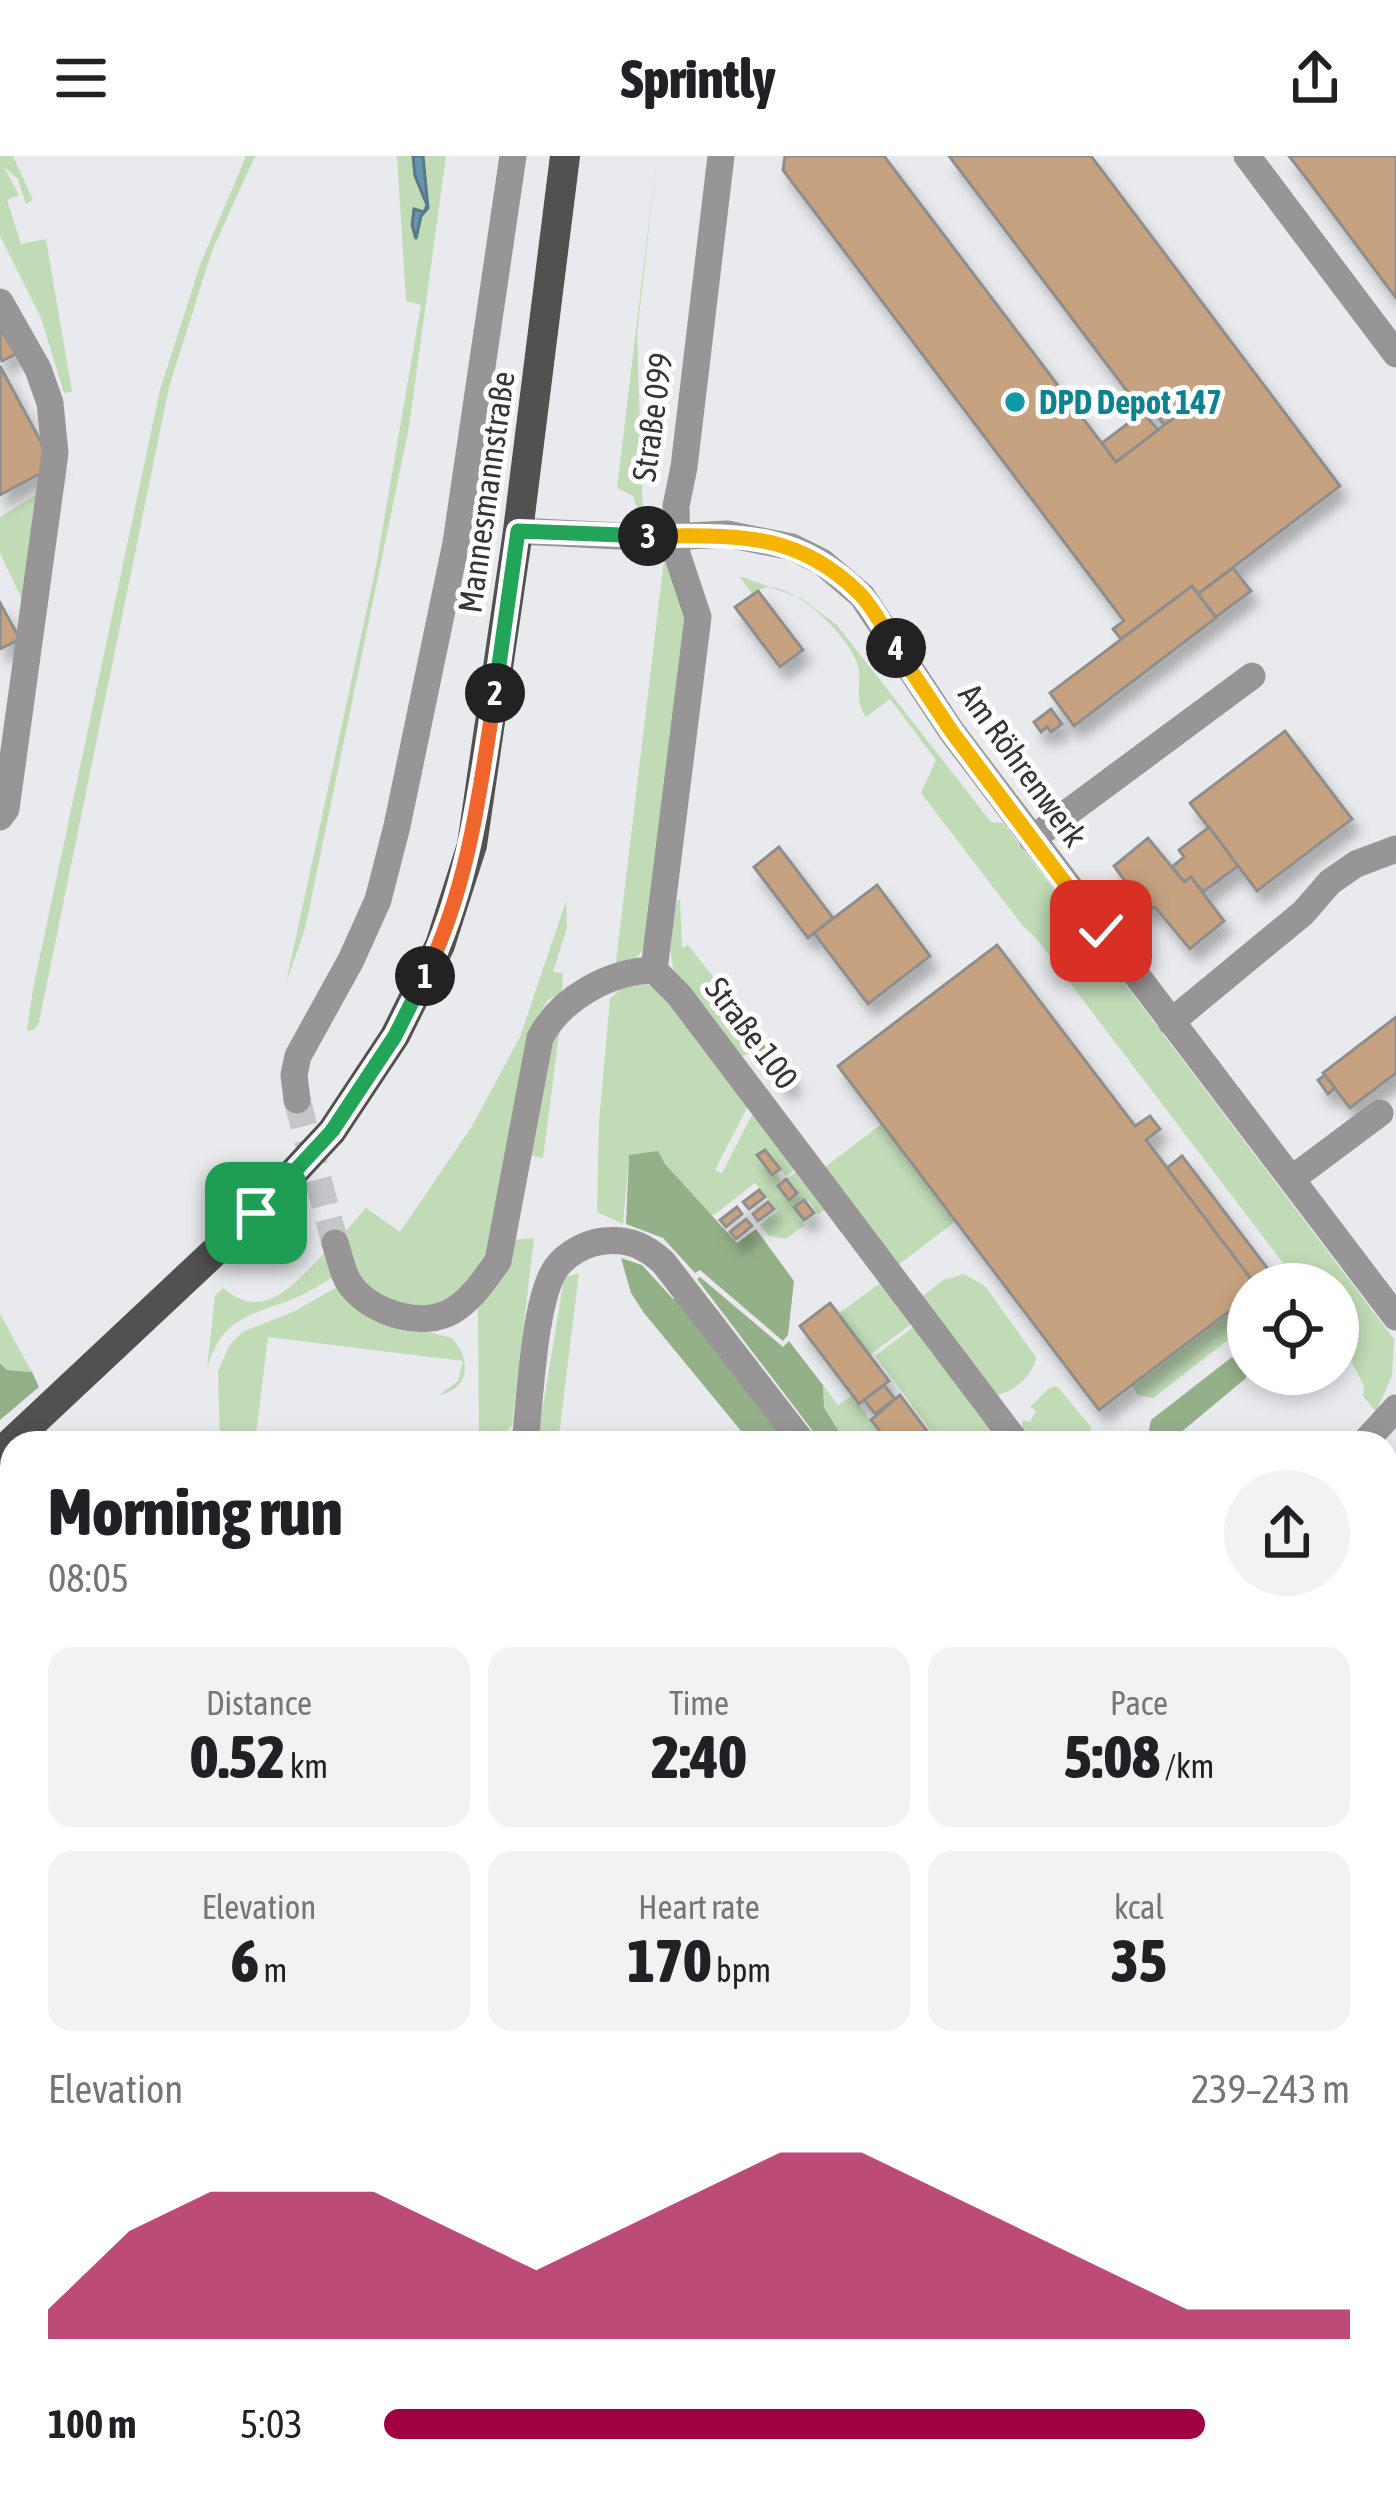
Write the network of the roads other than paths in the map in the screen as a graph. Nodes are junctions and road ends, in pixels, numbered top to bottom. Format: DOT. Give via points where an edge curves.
graph roads {
  1 [pos="513,156"];
  2 [pos="565,156"];
  3 [pos="721,156"];
  4 [pos="1247,156"];
  5 [pos="0,302"];
  6 [pos="1396,354"];
  7 [pos="518,531"];
  8 [pos="1252,676"];
  9 [pos="0,817"];
  10 [pos="1032,839"];
  11 [pos="1396,850"];
  12 [pos="654,970"];
  13 [pos="1171,1022"];
  14 [pos="297,1100"];
  15 [pos="1380,1113"];
  16 [pos="1293,1178"];
  17 [pos="335,1244"];
  18 [pos="1396,1317"];
  19 [pos="1396,1408"];
  20 [pos="24,1431"];
  21 [pos="527,1431"];
  22 [pos="794,1431"];
  23 [pos="1008,1431"];
  24 [pos="1375,1431"];
  1 -- 14 [label="street" via="456,543 398,826 378,900 298,1056"];
  2 -- 7 [label="main road, Mannesmannstraße"];
  3 -- 12 [label="street, Straße 099" via="676,506 677,554 698,616"];
  4 -- 6 [label="street"];
  5 -- 9 [label="street" via="38,370 55,453"];
  7 -- 10 [label="street, Am Röhrenwerk, bridge" via="727,534 822,562 862,596"];
  7 -- 20 [label="main road, Mannesmannstraße" via="472,845 440,945 395,1036 332,1131 256,1213"];
  8 -- 10 [label="street"];
  10 -- 13 [label="street, Am Röhrenwerk"];
  11 -- 13 [label="street" via="1330,882"];
  12 -- 17 [label="street, Straße 100" via="587,991 552,1016 541,1038 498,1261 452,1312 422,1321 371,1303 349,1286"];
  12 -- 23 [label="street, Straße 100"];
  13 -- 16 [label="street, Am Röhrenwerk"];
  15 -- 16 [label="street"];
  16 -- 18 [label="street, Am Röhrenwerk"];
  19 -- 24 [label="street"];
  21 -- 22 [label="street" via="544,1292 556,1268 573,1251 625,1240 663,1262"];
}
